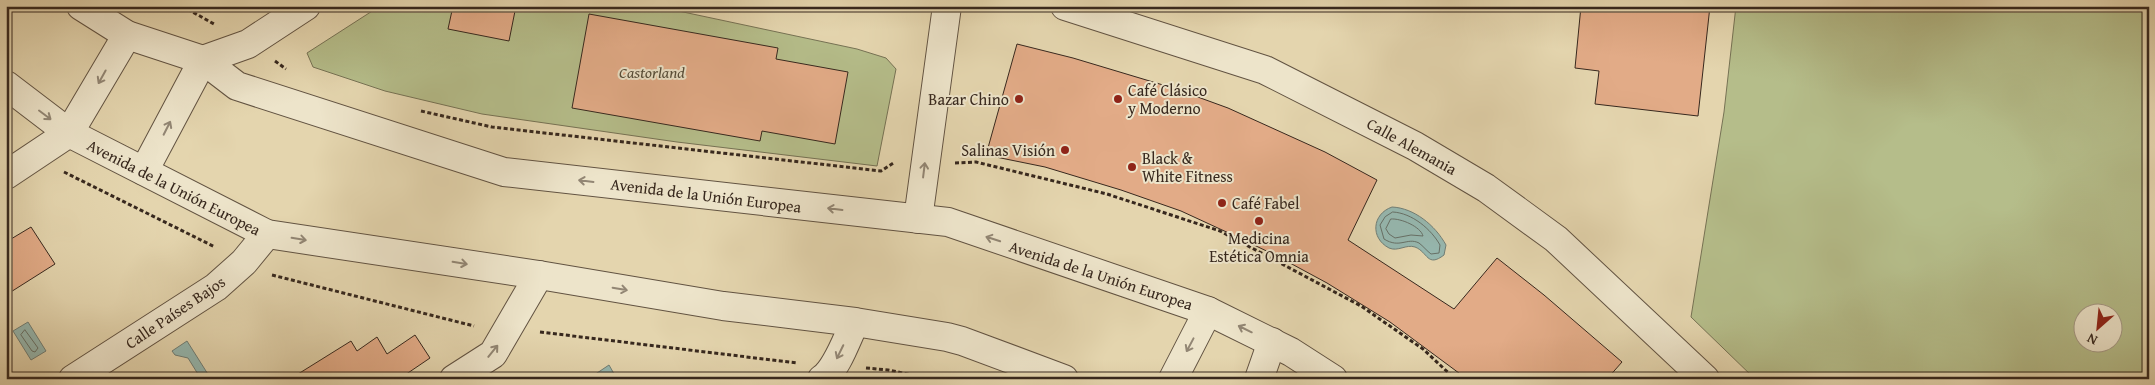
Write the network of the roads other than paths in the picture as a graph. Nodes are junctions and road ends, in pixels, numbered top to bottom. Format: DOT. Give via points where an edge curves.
graph roads {
  1 [pos="81,6"];
  2 [pos="306,6"];
  3 [pos="947,6"];
  4 [pos="1064,6"];
  5 [pos="127,35"];
  6 [pos="203,60"];
  7 [pos="6,85"];
  8 [pos="69,133"];
  9 [pos="144,171"];
  10 [pos="6,175"];
  11 [pos="918,219"];
  12 [pos="267,234"];
  13 [pos="539,275"];
  14 [pos="1208,311"];
  15 [pos="855,322"];
  16 [pos="1272,342"];
  17 [pos="828,372"];
  18 [pos="1697,376"];
  19 [pos="73,379"];
  20 [pos="454,379"];
  21 [pos="1064,379"];
  22 [pos="1173,379"];
  23 [pos="1258,379"];
  24 [pos="1333,379"];
  1 -- 5 [label="street, Avenida de la Unión Europea"];
  2 -- 6 [label="street" via="248,44"];
  11 -- 3 [label="street, one-way"];
  4 -- 18 [label="street, Calle Alemania" via="1266,70 1415,146 1486,188 1556,239"];
  5 -- 6 [label="street, Avenida de la Unión Europea"];
  5 -- 8 [label="street, one-way"];
  9 -- 6 [label="street, one-way"];
  11 -- 6 [label="street, Avenida de la Unión Europea, one-way" via="504,172 236,86"];
  7 -- 8 [label="street, Avenida de la Unión Europea, one-way"];
  8 -- 9 [label="street, Avenida de la Unión Europea"];
  8 -- 10 [label="street"];
  9 -- 12 [label="street, Avenida de la Unión Europea"];
  14 -- 11 [label="street, Avenida de la Unión Europea, one-way" via="948,222"];
  12 -- 13 [label="street, Avenida de la Unión Europea, one-way"];
  12 -- 19 [label="street, Calle Países Bajos" via="244,262 216,287"];
  13 -- 15 [label="street, Avenida de la Unión Europea, one-way" via="723,306"];
  20 -- 13 [label="street, one-way" via="492,354"];
  16 -- 14 [label="street, Avenida de la Unión Europea, one-way"];
  14 -- 22 [label="street, one-way"];
  15 -- 17 [label="street, one-way"];
  15 -- 21 [label="street, Avenida de la Unión Europea" via="962,341"];
  16 -- 23 [label="street"];
  16 -- 24 [label="street, Avenida de la Unión Europea"];
}
